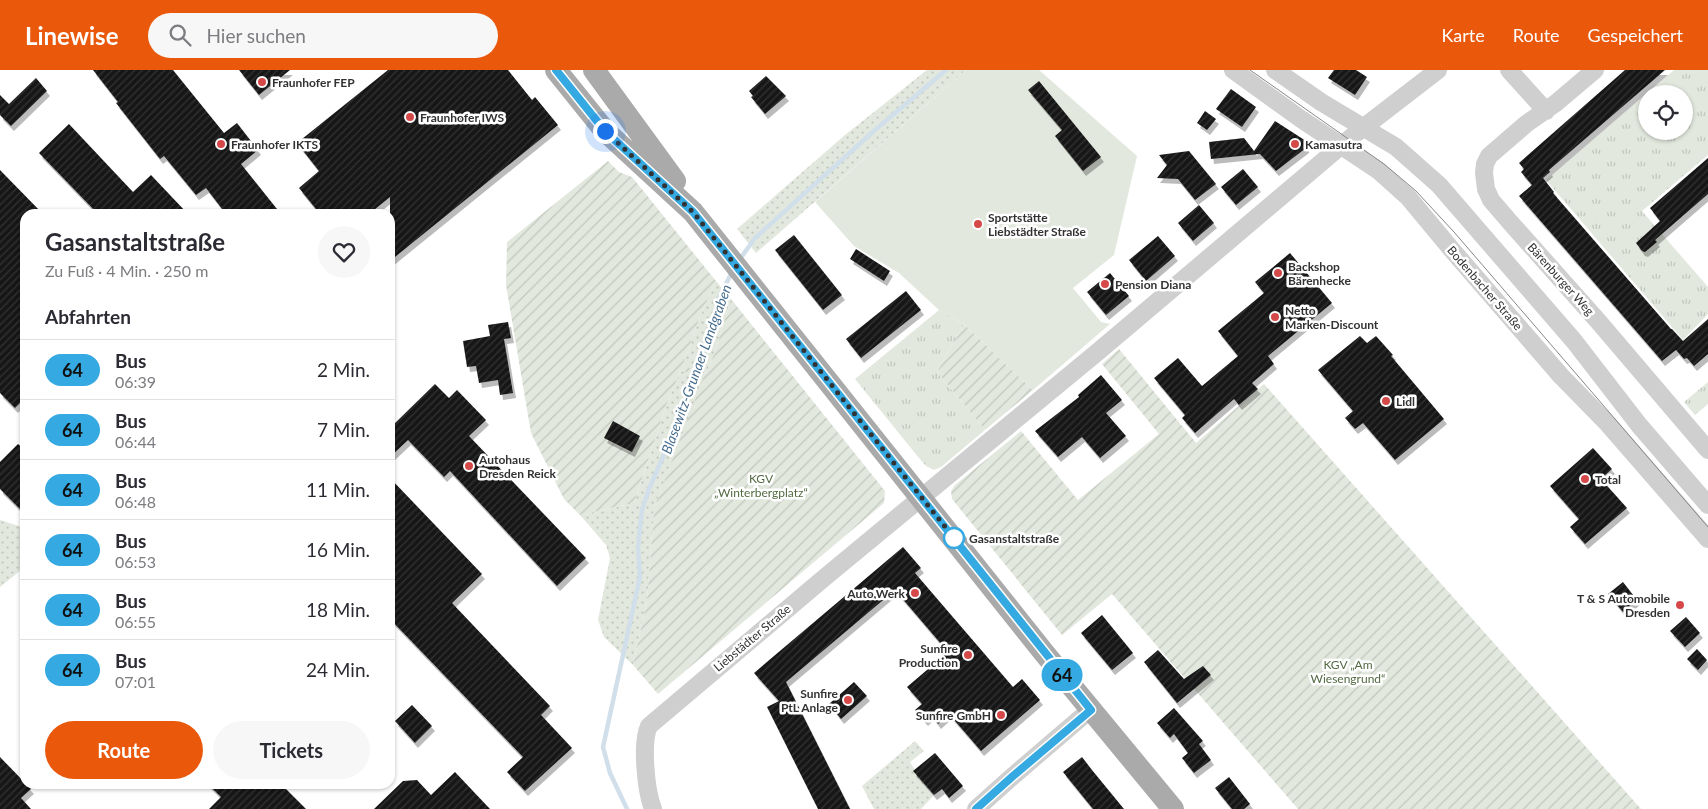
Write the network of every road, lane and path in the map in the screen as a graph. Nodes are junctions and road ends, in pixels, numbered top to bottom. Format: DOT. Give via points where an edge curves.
graph roads {
  1 [pos="556,70"];
  2 [pos="594,70"];
  3 [pos="1233,70"];
  4 [pos="1275,70"];
  5 [pos="1438,70"];
  6 [pos="1509,70"];
  7 [pos="1595,70"];
  8 [pos="1546,111"];
  9 [pos="1364,127"];
  10 [pos="1342,145"];
  11 [pos="693,212"];
  12 [pos="1708,450"];
  13 [pos="922,498"];
  14 [pos="1708,505"];
  15 [pos="1708,539"];
  16 [pos="1091,710"];
  17 [pos="653,809"];
  18 [pos="976,809"];
  19 [pos="1173,809"];
  1 -- 11 [label="main road" via="605,131"];
  2 -- 11 [label="main road" via="665,170 683,190"];
  3 -- 10 [label="street, Bodenbacher Straße"];
  4 -- 9 [label="street"];
  5 -- 9 [label="street"];
  6 -- 8 [label="street"];
  7 -- 8 [label="street, Bärenburger Weg"];
  8 -- 12 [label="street, Bärenburger Weg" via="1489,156 1484,173 1491,200"];
  9 -- 10 [label="street"];
  9 -- 14 [label="street" via="1396,147 1450,197 1574,341 1639,425"];
  10 -- 13 [label="street, Liebstädter Straße"];
  10 -- 15 [label="street, Bodenbacher Straße" via="1408,197 1561,376 1608,424"];
  11 -- 13 [label="main road"];
  13 -- 16 [label="main road"];
  13 -- 17 [label="street, Liebstädter Straße" via="649,726 645,733 646,776"];
  16 -- 18 [label="street"];
  16 -- 19 [label="main road"];
}
